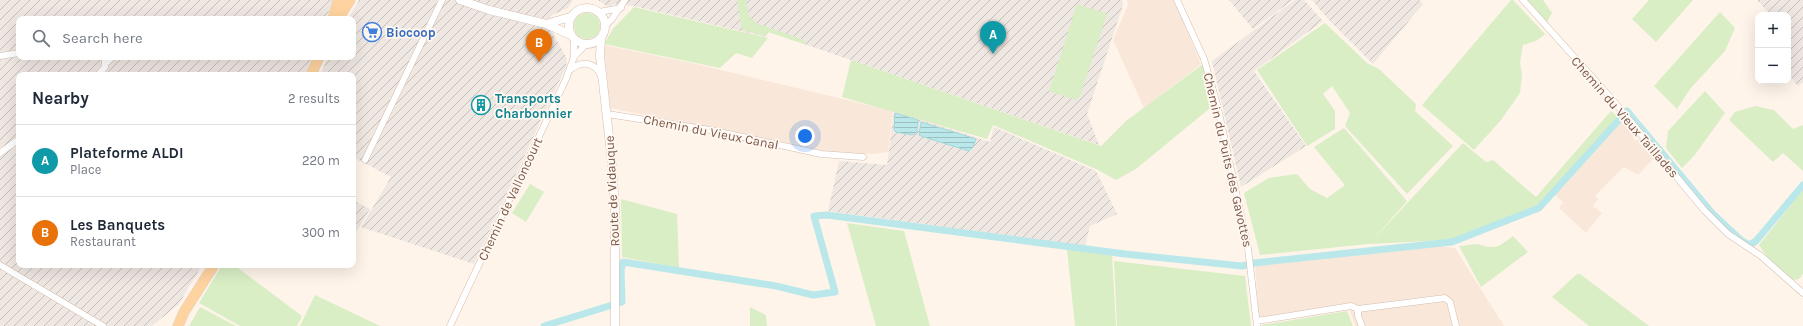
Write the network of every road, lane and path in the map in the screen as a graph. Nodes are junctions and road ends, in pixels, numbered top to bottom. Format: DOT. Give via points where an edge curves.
graph roads {
  1 [pos="338,0"];
  2 [pos="350,0"];
  3 [pos="442,0"];
  4 [pos="460,0"];
  5 [pos="584,0"];
  6 [pos="594,0"];
  7 [pos="625,0"];
  8 [pos="1177,0"];
  9 [pos="1522,0"];
  10 [pos="621,8"];
  11 [pos="577,10"];
  12 [pos="598,12"];
  13 [pos="334,16"];
  14 [pos="340,16"];
  15 [pos="570,17"];
  16 [pos="546,24"];
  17 [pos="605,26"];
  18 [pos="572,37"];
  19 [pos="600,38"];
  20 [pos="587,44"];
  21 [pos="16,53"];
  22 [pos="0,56"];
  23 [pos="600,56"];
  24 [pos="574,57"];
  25 [pos="105,60"];
  26 [pos="318,60"];
  27 [pos="569,71"];
  28 [pos="101,72"];
  29 [pos="312,72"];
  30 [pos="603,79"];
  31 [pos="607,114"];
  32 [pos="16,141"];
  33 [pos="0,154"];
  34 [pos="862,157"];
  35 [pos="365,160"];
  36 [pos="0,265"];
  37 [pos="212,268"];
  38 [pos="1803,292"];
  39 [pos="1358,310"];
  40 [pos="184,312"];
  41 [pos="1257,324"];
  42 [pos="103,326"];
  43 [pos="170,326"];
  44 [pos="178,326"];
  45 [pos="450,326"];
  46 [pos="615,326"];
  47 [pos="1362,326"];
  48 [pos="1456,326"];
  1 -- 13 [label="main road"];
  2 -- 14 [label="main road"];
  3 -- 35 [label="street"];
  4 -- 16 [label="street"];
  5 -- 11 [label="street"];
  6 -- 12 [label="street"];
  7 -- 10 [label="street"];
  8 -- 41 [label="street, Chemin du Puits des Gavottes" via="1204,59 1217,104 1248,248"];
  9 -- 38 [label="street, Chemin du Vieux Taillades" via="1611,98 1704,210 1728,234 1761,256"];
  10 -- 12 [label="street"];
  10 -- 17 [label="street"];
  11 -- 12 [label="street" via="591,8"];
  11 -- 15 [label="street"];
  12 -- 17 [label="street"];
  15 -- 16 [label="street"];
  15 -- 18 [label="street" via="568,26"];
  16 -- 18 [label="street"];
  17 -- 19 [label="street"];
  18 -- 20 [label="street"];
  18 -- 24 [label="street, Chemin de Valloncourt"];
  19 -- 20 [label="street"];
  19 -- 23 [label="street, Route de Vidauque"];
  20 -- 23 [label="street"];
  20 -- 24 [label="street, Chemin de Valloncourt"];
  21 -- 22 [label="street"];
  23 -- 30 [label="street, Route de Vidauque"];
  24 -- 27 [label="street, Chemin de Valloncourt"];
  25 -- 28 [label="street"];
  26 -- 29 [label="main road"];
  27 -- 30 [label="street" via="574,66 588,63 597,69"];
  27 -- 45 [label="street, Chemin de Valloncourt"];
  30 -- 31 [label="street, Route de Vidauque"];
  31 -- 34 [label="street, Chemin du Vieux Canal" via="710,130 821,154"];
  31 -- 46 [label="street, Route de Vidauque" via="614,209"];
  32 -- 33 [label="street"];
  36 -- 42 [label="street"];
  37 -- 40 [label="main road"];
  39 -- 41 [label="street" via="1351,306"];
  39 -- 47 [label="street"];
  39 -- 48 [label="street" via="1445,298 1450,302"];
  40 -- 43 [label="main road"];
  40 -- 44 [label="main road"];
}
